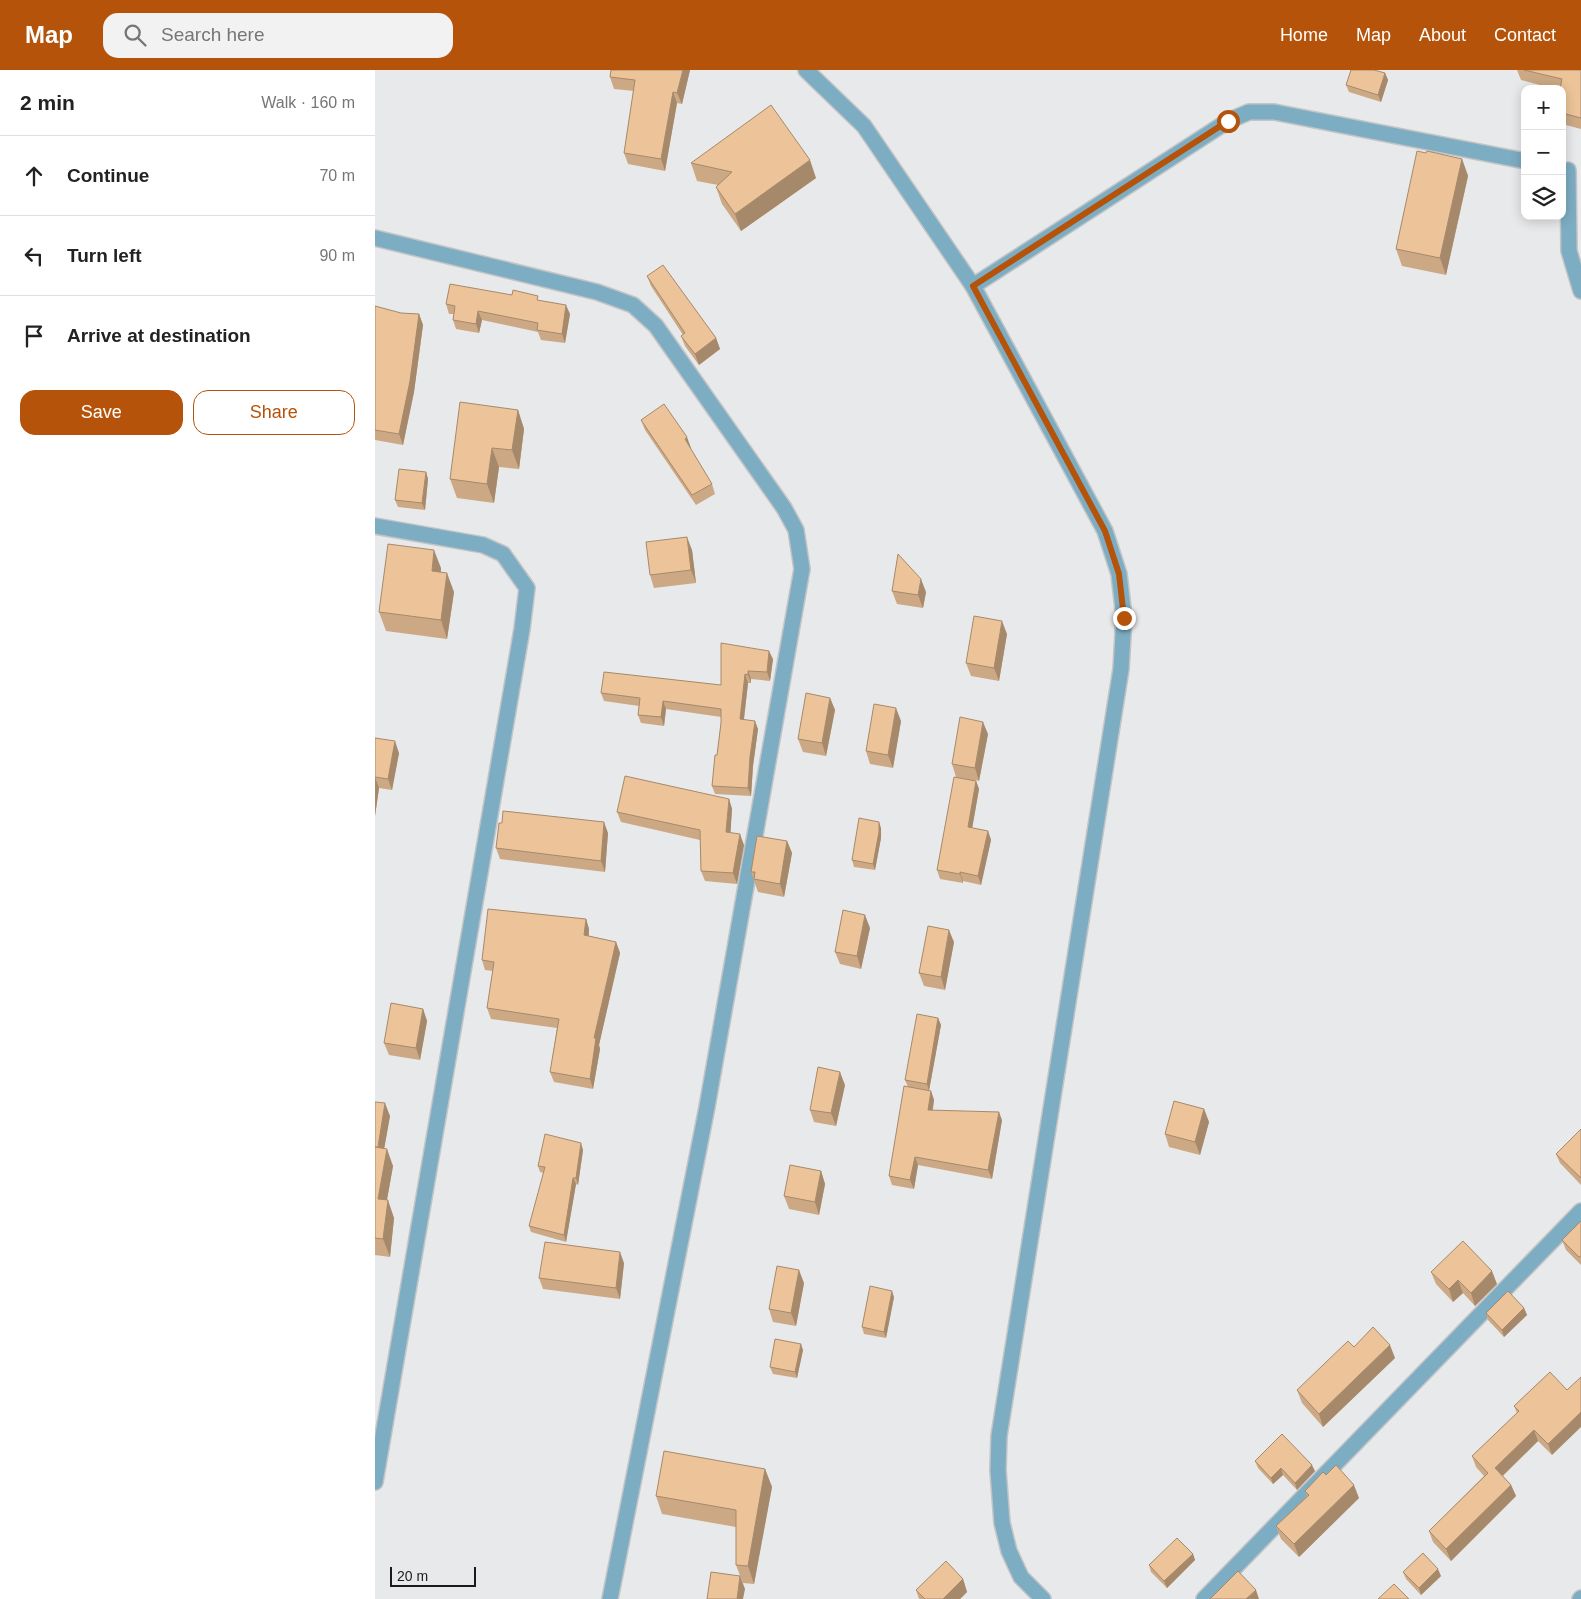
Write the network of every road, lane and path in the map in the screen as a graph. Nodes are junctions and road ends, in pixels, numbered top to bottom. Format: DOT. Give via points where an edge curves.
graph roads {
  1 [pos="806,70"];
  2 [pos="1521,160"];
  3 [pos="1570,171"];
  4 [pos="375,238"];
  5 [pos="973,286"];
  6 [pos="1581,292"];
  7 [pos="375,526"];
  8 [pos="1581,1211"];
  9 [pos="375,1482"];
  10 [pos="610,1599"];
  11 [pos="1043,1599"];
  12 [pos="1204,1599"];
  1 -- 5 [label="street" via="864,126"];
  2 -- 5 [label="street" via="1274,112 1249,112 1228,121"];
  3 -- 6 [label="street" via="1569,251"];
  4 -- 10 [label="street" via="597,292 633,305 656,326 784,508 796,530 802,569 707,1107"];
  5 -- 11 [label="street" via="1105,531 1119,574 1124,618 1119,679 999,1436 1002,1523 1009,1551 1021,1577"];
  7 -- 9 [label="street" via="483,545 503,554 527,588"];
  8 -- 12 [label="street"];
}
